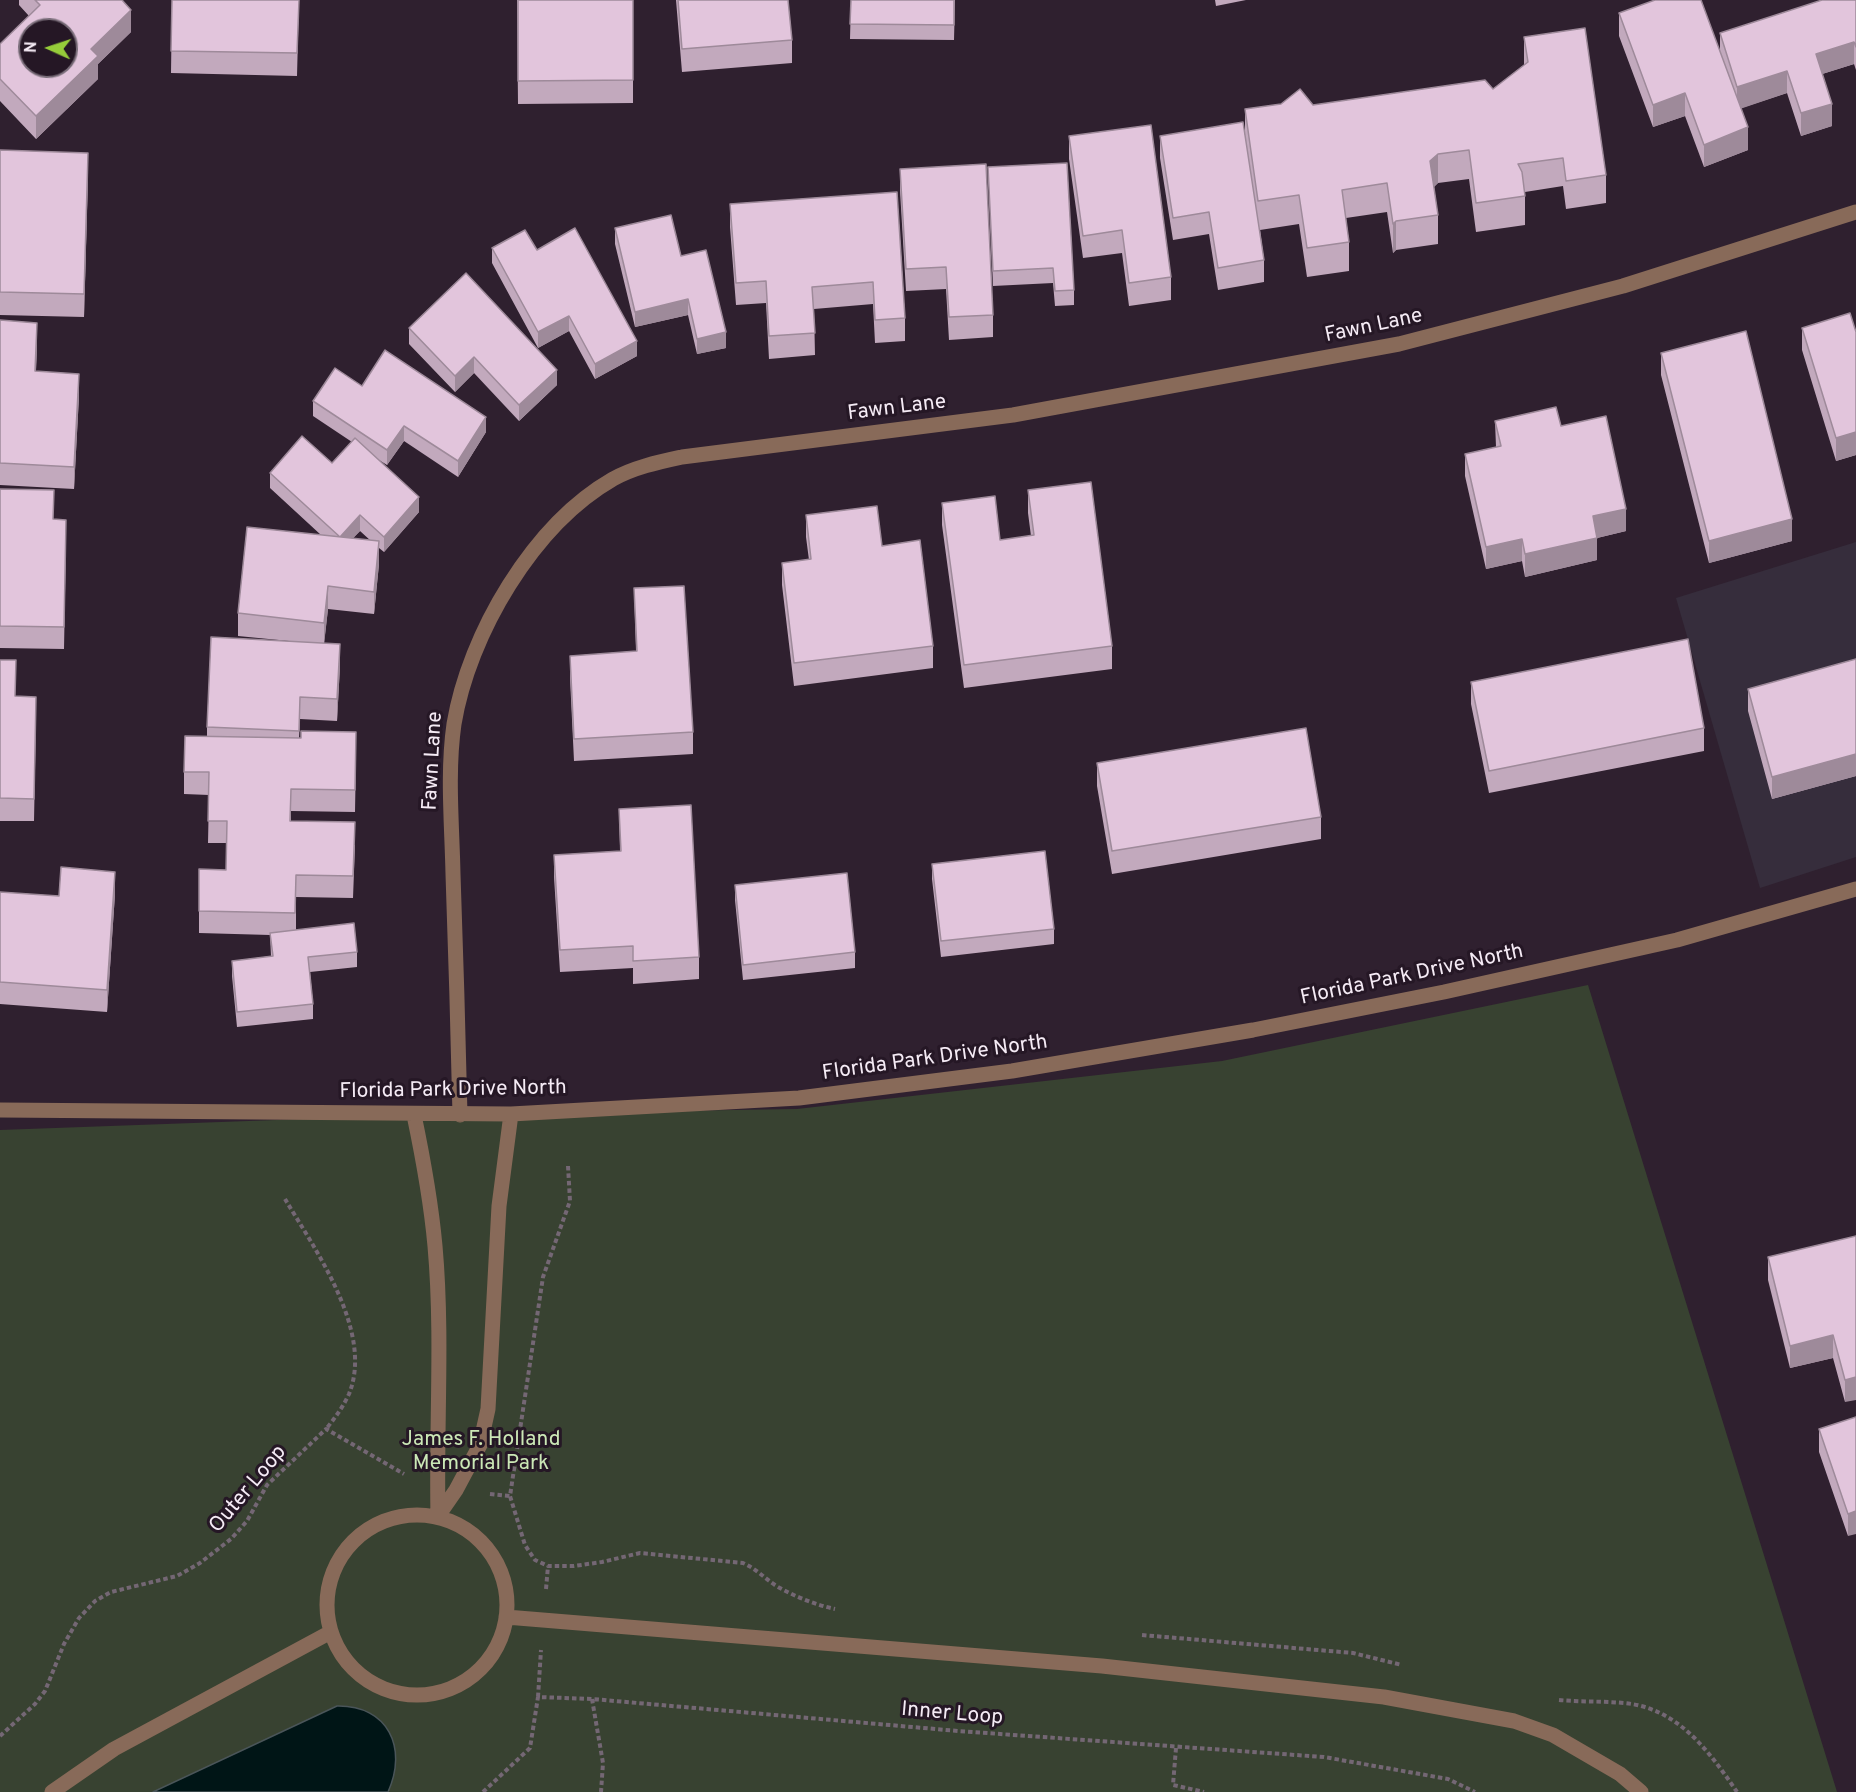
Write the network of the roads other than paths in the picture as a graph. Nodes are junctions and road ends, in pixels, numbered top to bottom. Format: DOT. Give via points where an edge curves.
graph roads {
  1 [pos="1856,212"];
  2 [pos="1856,889"];
  3 [pos="0,1110"];
  4 [pos="511,1114"];
  5 [pos="414,1115"];
  6 [pos="460,1115"];
  7 [pos="438,1516"];
  8 [pos="506,1617"];
  9 [pos="329,1633"];
  10 [pos="52,1792"];
  11 [pos="1641,1792"];
  1 -- 6 [label="street, Fawn Lane" via="1623,286 1389,346 1013,415 682,457 644,465 614,479 561,522 523,565 477,648 458,703 451,787"];
  2 -- 4 [label="street, Florida Park Drive North" via="1677,940 1444,993 1012,1071 800,1098"];
  3 -- 5 [label="street, Florida Park Drive North"];
  4 -- 6 [label="street, Florida Park Drive North"];
  4 -- 7 [label="street" via="500,1206 488,1409 480,1444"];
  5 -- 6 [label="street, Florida Park Drive North"];
  5 -- 7 [label="street" via="435,1247 440,1407"];
  7 -- 8 [label="street" via="463,1526 483,1543 498,1565 506,1590"];
  7 -- 9 [label="street" via="407,1515 378,1523 353,1541 335,1566 327,1596"];
  8 -- 9 [label="street" via="497,1647 478,1671 452,1689 422,1695 391,1692 363,1678 341,1656"];
  8 -- 11 [label="street" via="1102,1666 1384,1698 1514,1721 1553,1735 1603,1762"];
  9 -- 10 [label="street" via="114,1749"];
}
